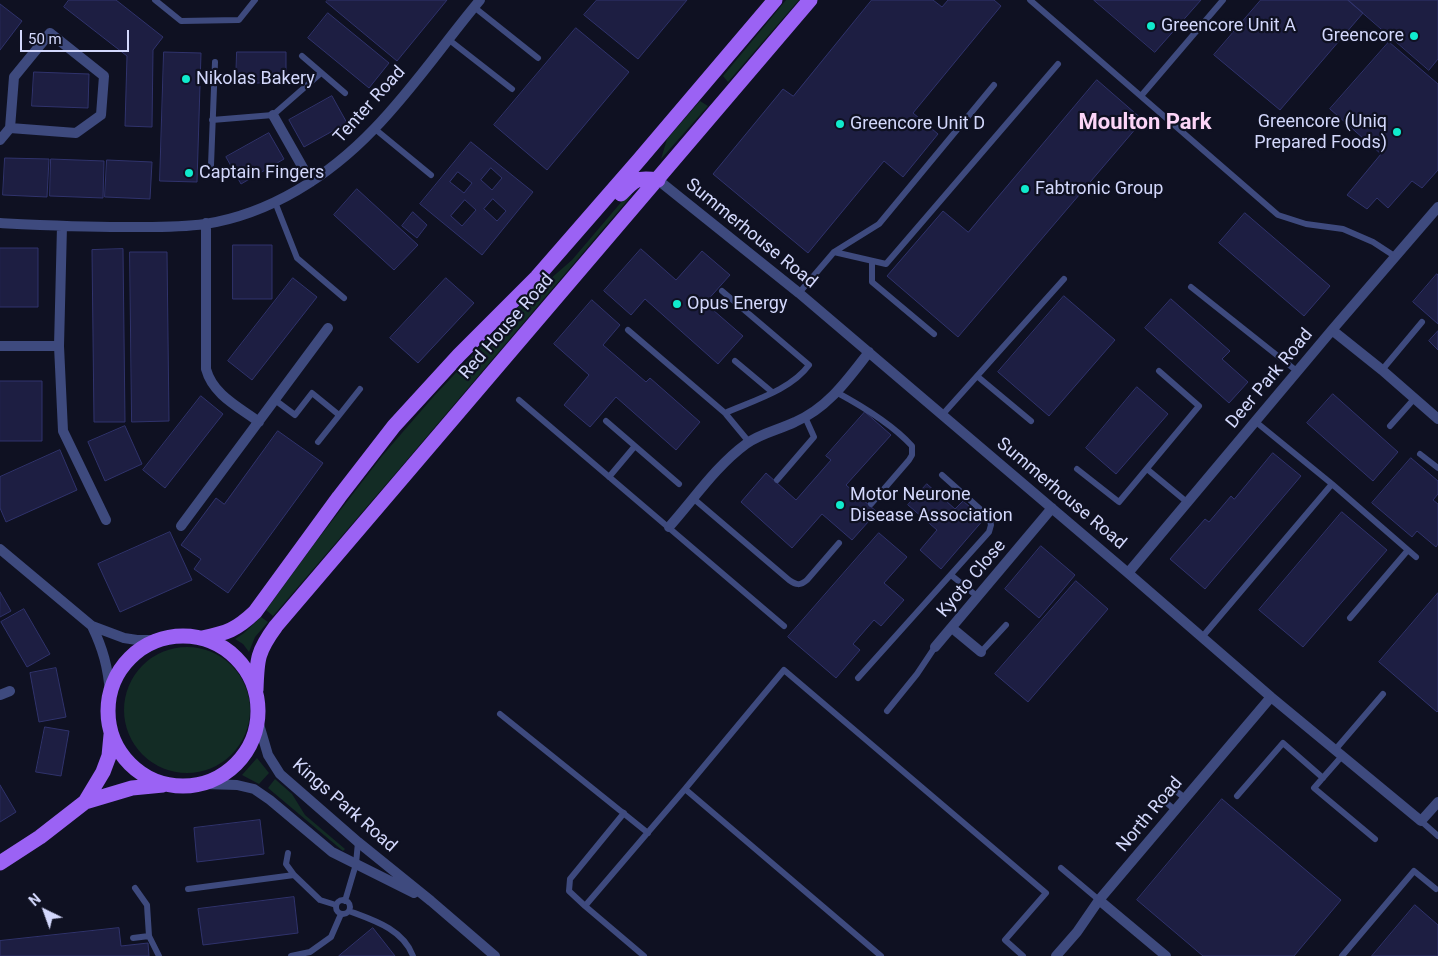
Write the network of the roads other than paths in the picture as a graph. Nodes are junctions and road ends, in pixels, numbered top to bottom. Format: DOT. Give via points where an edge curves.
graph roads {
  1 [pos="155,0"];
  2 [pos="255,0"];
  3 [pos="775,0"];
  4 [pos="810,0"];
  5 [pos="1030,0"];
  6 [pos="1223,0"];
  7 [pos="477,4"];
  8 [pos="448,39"];
  9 [pos="302,56"];
  10 [pos="538,58"];
  11 [pos="214,62"];
  12 [pos="1058,64"];
  13 [pos="322,73"];
  14 [pos="994,85"];
  15 [pos="512,88"];
  16 [pos="345,93"];
  17 [pos="1141,96"];
  18 [pos="273,115"];
  19 [pos="212,120"];
  20 [pos="10,128"];
  21 [pos="374,129"];
  22 [pos="0,140"];
  23 [pos="211,165"];
  24 [pos="431,175"];
  25 [pos="658,180"];
  26 [pos="311,182"];
  27 [pos="275,202"];
  28 [pos="1438,207"];
  29 [pos="0,223"];
  30 [pos="206,224"];
  31 [pos="62,226"];
  32 [pos="834,252"];
  33 [pos="1396,257"];
  34 [pos="872,261"];
  35 [pos="537,277"];
  36 [pos="1064,279"];
  37 [pos="1191,287"];
  38 [pos="722,291"];
  39 [pos="799,293"];
  40 [pos="344,298"];
  41 [pos="1422,322"];
  42 [pos="328,328"];
  43 [pos="628,330"];
  44 [pos="1332,330"];
  45 [pos="934,334"];
  46 [pos="0,346"];
  47 [pos="59,346"];
  48 [pos="869,352"];
  49 [pos="736,361"];
  50 [pos="1382,370"];
  51 [pos="1159,371"];
  52 [pos="1298,372"];
  53 [pos="977,376"];
  54 [pos="360,389"];
  55 [pos="772,392"];
  56 [pos="836,392"];
  57 [pos="1414,398"];
  58 [pos="275,400"];
  59 [pos="518,400"];
  60 [pos="726,413"];
  61 [pos="943,414"];
  62 [pos="339,416"];
  63 [pos="805,418"];
  64 [pos="1438,419"];
  65 [pos="606,421"];
  66 [pos="1031,421"];
  67 [pos="259,422"];
  68 [pos="1256,422"];
  69 [pos="1390,426"];
  70 [pos="318,442"];
  71 [pos="749,442"];
  72 [pos="635,446"];
  73 [pos="1420,454"];
  74 [pos="1438,468"];
  75 [pos="1146,469"];
  76 [pos="1077,470"];
  77 [pos="942,476"];
  78 [pos="609,477"];
  79 [pos="777,480"];
  80 [pos="680,484"];
  81 [pos="1332,484"];
  82 [pos="694,499"];
  83 [pos="1188,503"];
  84 [pos="871,504"];
  85 [pos="1052,508"];
  86 [pos="106,520"];
  87 [pos="181,526"];
  88 [pos="669,528"];
  89 [pos="839,543"];
  90 [pos="0,550"];
  91 [pos="1408,550"];
  92 [pos="1416,557"];
  93 [pos="1128,572"];
  94 [pos="951,575"];
  95 [pos="978,597"];
  96 [pos="1350,618"];
  97 [pos="1006,625"];
  98 [pos="92,626"];
  99 [pos="784,626"];
  100 [pos="952,628"];
  101 [pos="1203,636"];
  102 [pos="202,638"];
  103 [pos="158,640"];
  104 [pos="935,647"];
  105 [pos="981,652"];
  106 [pos="858,678"];
  107 [pos="256,690"];
  108 [pos="110,693"];
  109 [pos="1383,694"];
  110 [pos="1271,697"];
  111 [pos="887,711"];
  112 [pos="500,714"];
  113 [pos="258,721"];
  114 [pos="111,734"];
  115 [pos="1339,753"];
  116 [pos="1323,778"];
  117 [pos="205,784"];
  118 [pos="167,785"];
  119 [pos="1172,788"];
  120 [pos="685,789"];
  121 [pos="1238,796"];
  122 [pos="1185,798"];
  123 [pos="1162,799"];
  124 [pos="85,802"];
  125 [pos="1438,802"];
  126 [pos="1175,810"];
  127 [pos="624,813"];
  128 [pos="1421,821"];
  129 [pos="648,832"];
  130 [pos="1438,836"];
  131 [pos="1375,839"];
  132 [pos="358,842"];
  133 [pos="288,853"];
  134 [pos="0,863"];
  135 [pos="356,864"];
  136 [pos="1061,868"];
  137 [pos="294,875"];
  138 [pos="135,888"];
  139 [pos="188,889"];
  140 [pos="1436,889"];
  141 [pos="1099,900"];
  142 [pos="345,901"];
  143 [pos="431,901"];
  144 [pos="336,905"];
  145 [pos="585,906"];
  146 [pos="349,911"];
  147 [pos="340,914"];
  148 [pos="149,936"];
  149 [pos="133,938"];
  150 [pos="159,956"];
  151 [pos="290,956"];
  152 [pos="413,956"];
  153 [pos="495,956"];
  154 [pos="644,956"];
  155 [pos="881,956"];
  156 [pos="1023,956"];
  157 [pos="1056,956"];
  158 [pos="1166,956"];
  159 [pos="1342,956"];
  1 -- 2 [label="lane" via="181,21 239,20"];
  3 -- 35 [label="main road"];
  4 -- 25 [label="main road, Red House Road"];
  5 -- 17 [label="lane"];
  6 -- 17 [label="lane"];
  7 -- 8 [label="street, Tenter Road"];
  7 -- 10 [label="lane"];
  8 -- 15 [label="lane"];
  8 -- 21 [label="street, Tenter Road"];
  9 -- 13 [label="lane"];
  11 -- 19 [label="lane"];
  12 -- 34 [label="lane" via="886,264"];
  13 -- 16 [label="lane"];
  13 -- 18 [label="lane"];
  14 -- 32 [label="lane" via="879,224"];
  17 -- 33 [label="lane" via="1278,215 1306,224 1343,229 1373,242"];
  18 -- 19 [label="lane"];
  18 -- 26 [label="street"];
  19 -- 23 [label="lane"];
  20 -- 20 [label="street" via="14,77 50,34 104,76 101,115 76,133"];
  20 -- 22 [label="street"];
  21 -- 24 [label="lane"];
  21 -- 26 [label="street, Tenter Road" via="347,155"];
  25 -- 35 [label="main road" via="644,177 632,182 568,255"];
  25 -- 39 [label="street, Summerhouse Road"];
  25 -- 107 [label="main road, Red House Road" via="276,626 257,660"];
  26 -- 27 [label="street, Tenter Road"];
  27 -- 30 [label="street, Tenter Road"];
  27 -- 40 [label="lane" via="297,258"];
  28 -- 33 [label="street, Deer Park Road"];
  29 -- 31 [label="street, Tenter Road"];
  30 -- 31 [label="street, Tenter Road"];
  30 -- 67 [label="street" via="206,369 212,385 222,395"];
  31 -- 47 [label="street"];
  32 -- 34 [label="lane"];
  32 -- 39 [label="lane"];
  33 -- 44 [label="street, Deer Park Road"];
  34 -- 45 [label="lane" via="872,282"];
  35 -- 102 [label="main road" via="394,426 255,612 225,634"];
  36 -- 53 [label="lane"];
  37 -- 52 [label="lane"];
  38 -- 55 [label="lane" via="809,366 803,374"];
  39 -- 48 [label="street, Summerhouse Road"];
  41 -- 50 [label="lane"];
  42 -- 58 [label="street"];
  43 -- 60 [label="lane"];
  44 -- 50 [label="street"];
  44 -- 52 [label="street, Deer Park Road"];
  46 -- 47 [label="street"];
  47 -- 86 [label="street" via="63,431"];
  48 -- 56 [label="street"];
  48 -- 61 [label="street, Summerhouse Road"];
  49 -- 55 [label="lane"];
  50 -- 57 [label="street"];
  51 -- 75 [label="lane" via="1199,406"];
  52 -- 68 [label="street, Deer Park Road"];
  53 -- 61 [label="lane"];
  53 -- 66 [label="lane"];
  54 -- 62 [label="lane"];
  55 -- 60 [label="lane"];
  56 -- 63 [label="street"];
  56 -- 84 [label="lane" via="876,416 912,446 909,460"];
  57 -- 64 [label="street"];
  57 -- 69 [label="lane"];
  58 -- 62 [label="lane" via="294,415 312,394"];
  58 -- 67 [label="street"];
  59 -- 78 [label="lane"];
  60 -- 71 [label="lane"];
  61 -- 85 [label="street, Summerhouse Road"];
  62 -- 70 [label="lane"];
  63 -- 71 [label="street"];
  63 -- 79 [label="lane" via="814,437"];
  65 -- 72 [label="lane"];
  67 -- 87 [label="street"];
  68 -- 81 [label="lane"];
  68 -- 83 [label="street, Deer Park Road"];
  71 -- 82 [label="street" via="721,466"];
  72 -- 78 [label="lane"];
  72 -- 80 [label="lane"];
  73 -- 74 [label="lane"];
  75 -- 76 [label="lane" via="1119,502"];
  75 -- 83 [label="lane"];
  77 -- 94 [label="lane" via="989,517 991,524 989,532"];
  78 -- 88 [label="lane"];
  81 -- 91 [label="lane"];
  81 -- 101 [label="lane"];
  82 -- 88 [label="street"];
  82 -- 89 [label="lane" via="798,585 807,580"];
  83 -- 93 [label="street, Deer Park Road"];
  85 -- 93 [label="street, Summerhouse Road"];
  85 -- 95 [label="street, Kyoto Close"];
  88 -- 99 [label="lane"];
  90 -- 98 [label="street"];
  91 -- 92 [label="lane"];
  91 -- 96 [label="lane"];
  93 -- 101 [label="street, Summerhouse Road"];
  94 -- 95 [label="lane"];
  94 -- 106 [label="lane"];
  95 -- 100 [label="street, Kyoto Close"];
  97 -- 105 [label="lane"];
  98 -- 103 [label="street" via="124,638"];
  98 -- 108 [label="street" via="105,658"];
  100 -- 104 [label="street, Kyoto Close"];
  100 -- 105 [label="street"];
  101 -- 110 [label="street, Summerhouse Road"];
  102 -- 103 [label="main road" via="187,636"];
  102 -- 107 [label="main road" via="230,652 250,676"];
  103 -- 108 [label="main road" via="145,646 123,666"];
  104 -- 111 [label="lane"];
  107 -- 113 [label="main road"];
  108 -- 114 [label="main road" via="108,720"];
  109 -- 115 [label="lane"];
  110 -- 115 [label="street, Summerhouse Road"];
  110 -- 122 [label="street, North Road"];
  112 -- 127 [label="lane"];
  113 -- 117 [label="main road" via="255,735 241,760"];
  113 -- 132 [label="street, Kings Park Road" via="268,755 280,774"];
  114 -- 118 [label="main road" via="132,767 142,775"];
  114 -- 124 [label="main road" via="109,756 103,772"];
  115 -- 116 [label="lane"];
  115 -- 128 [label="street, Summerhouse Road"];
  116 -- 121 [label="lane" via="1283,743"];
  116 -- 131 [label="lane" via="1314,788"];
  117 -- 118 [label="main road"];
  117 -- 135 [label="street, Kings Park Road" via="237,785 254,790 332,852"];
  118 -- 124 [label="main road" via="132,788"];
  119 -- 122 [label="lane"];
  120 -- 129 [label="lane"];
  120 -- 155 [label="lane"];
  120 -- 156 [label="lane" via="784,670 1046,893 1005,940"];
  122 -- 126 [label="street, North Road"];
  123 -- 126 [label="lane"];
  124 -- 134 [label="main road"];
  125 -- 128 [label="street"];
  126 -- 141 [label="street, North Road"];
  127 -- 129 [label="lane"];
  127 -- 145 [label="lane" via="570,879 569,892"];
  128 -- 130 [label="lane"];
  129 -- 145 [label="lane"];
  132 -- 135 [label="lane"];
  132 -- 143 [label="street, Kings Park Road"];
  133 -- 137 [label="lane" via="286,864"];
  135 -- 142 [label="lane"];
  135 -- 143 [label="street, Kings Park Road"];
  136 -- 141 [label="lane"];
  137 -- 139 [label="lane"];
  137 -- 144 [label="lane" via="320,900"];
  138 -- 148 [label="lane" via="147,905"];
  140 -- 159 [label="lane" via="1414,871"];
  141 -- 157 [label="street, North Road"];
  141 -- 158 [label="street"];
  142 -- 144 [label="lane"];
  142 -- 146 [label="lane" via="350,906"];
  143 -- 153 [label="street, Kings Park Road"];
  144 -- 147 [label="lane"];
  145 -- 154 [label="lane"];
  146 -- 147 [label="lane"];
  146 -- 152 [label="lane" via="396,932"];
  147 -- 151 [label="lane" via="331,937 310,952"];
  148 -- 149 [label="lane"];
  148 -- 150 [label="lane"];
}
